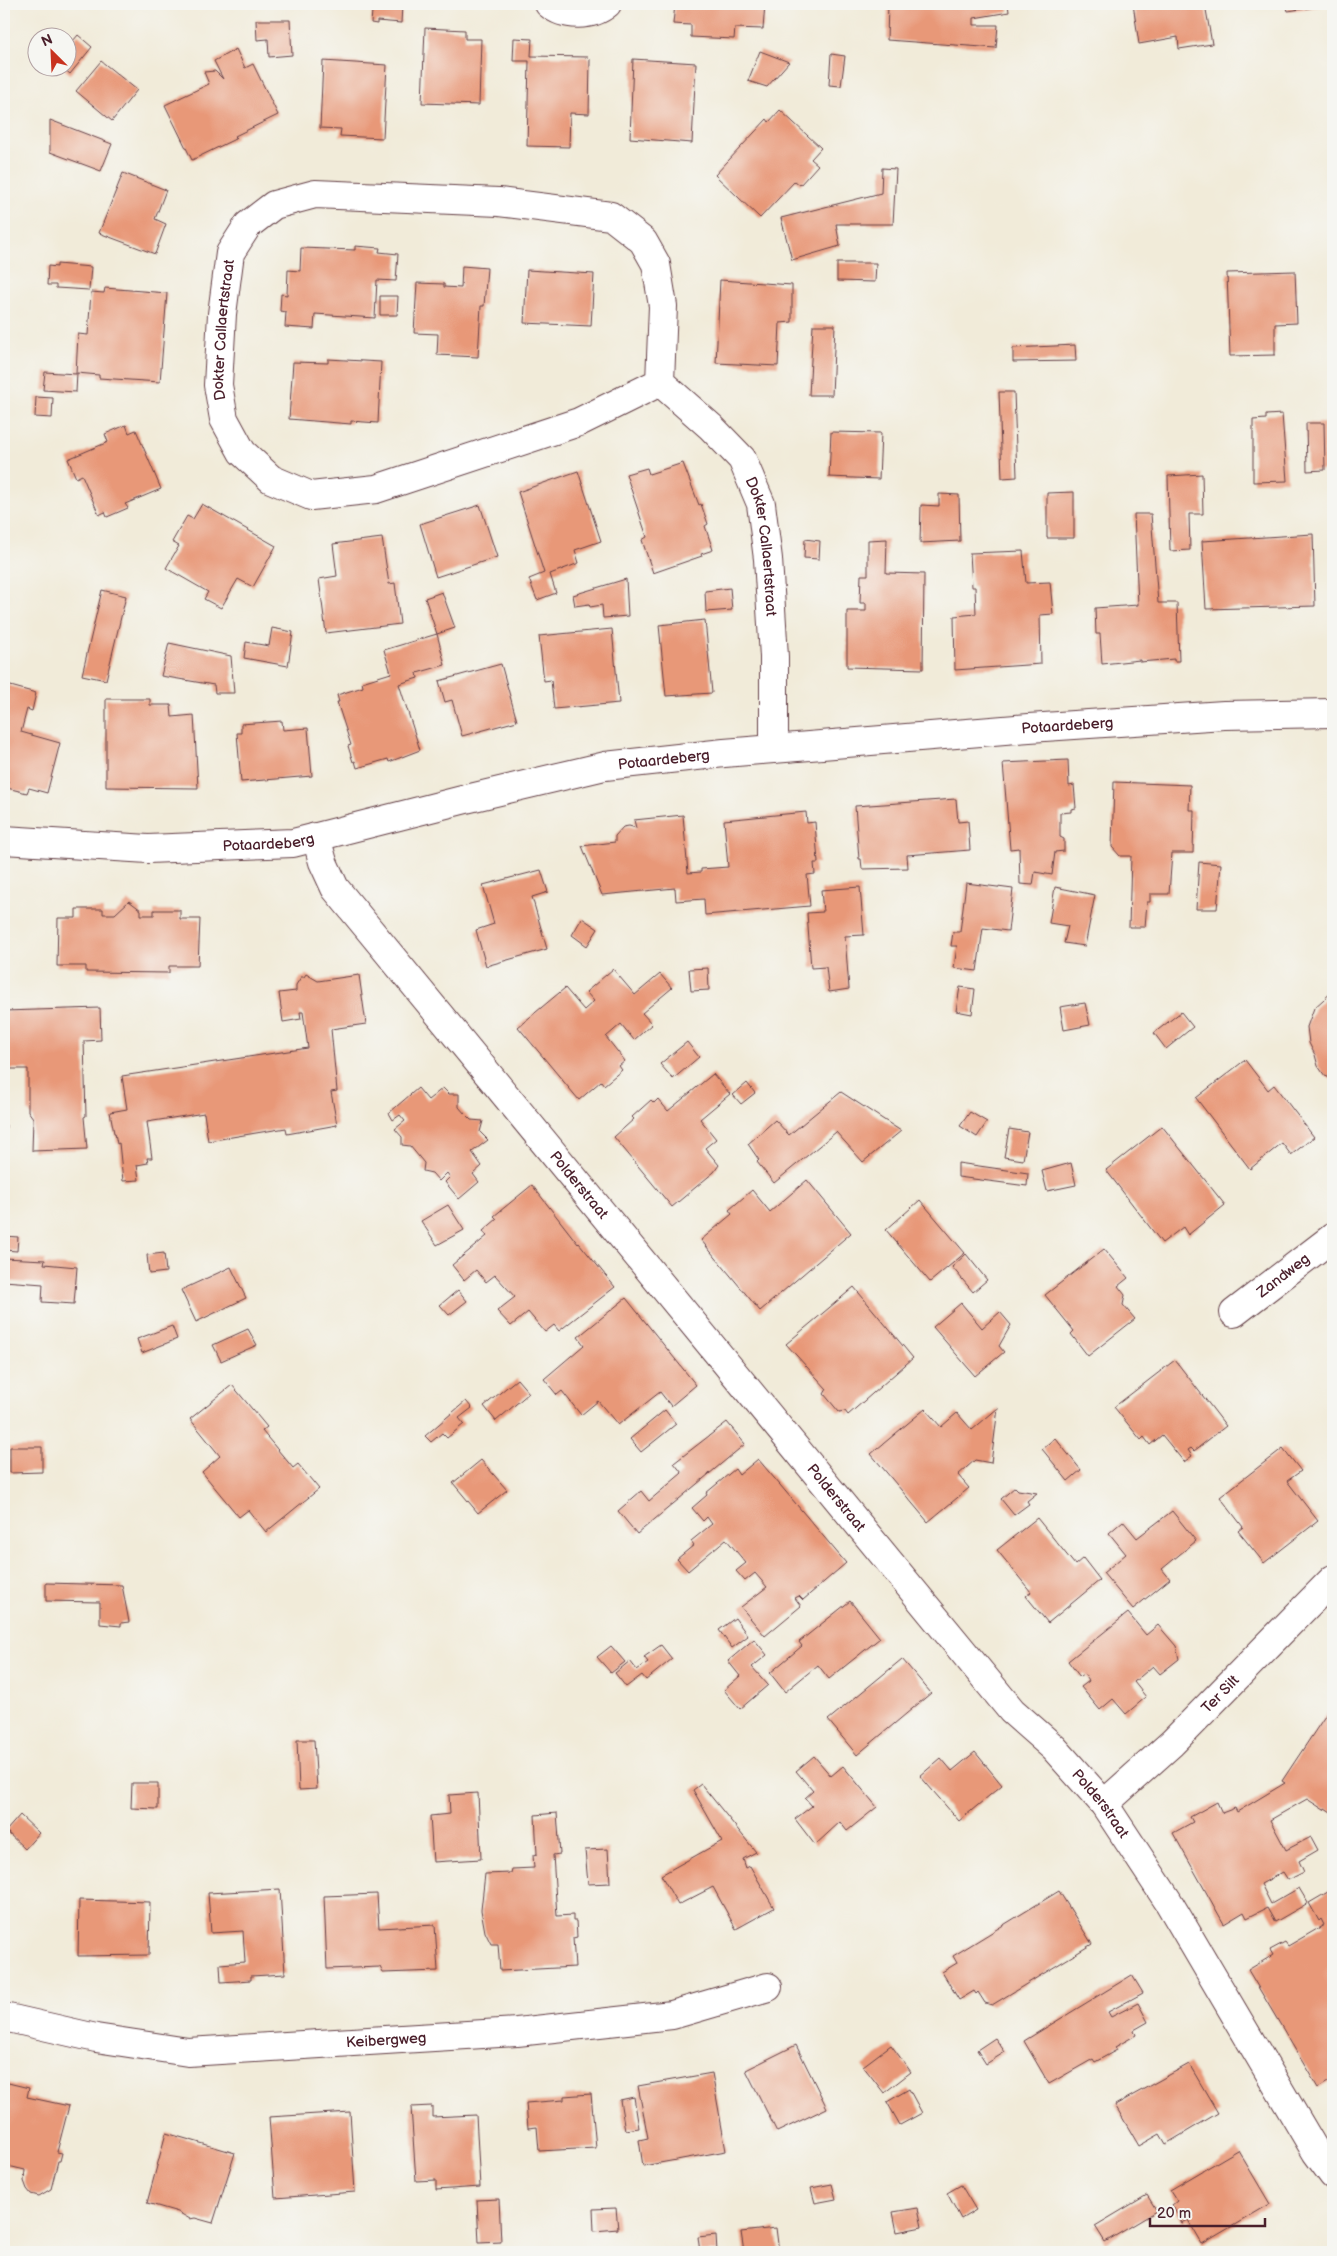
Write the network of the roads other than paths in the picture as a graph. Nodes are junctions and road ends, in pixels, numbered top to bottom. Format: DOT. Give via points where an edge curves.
graph roads {
  1 [pos="549,4"];
  2 [pos="607,4"];
  3 [pos="660,382"];
  4 [pos="1333,713"];
  5 [pos="774,749"];
  6 [pos="316,837"];
  7 [pos="4,840"];
  8 [pos="1333,1237"];
  9 [pos="1234,1313"];
  10 [pos="1333,1579"];
  11 [pos="1104,1804"];
  12 [pos="768,1986"];
  13 [pos="4,2017"];
  14 [pos="1333,2175"];
  1 -- 2 [label="street" via="573,14 601,10"];
  3 -- 3 [label="street, Dokter Callaertstraat" via="663,306 656,264 643,240 611,216 499,202 315,194 274,205 248,225 230,253 218,385 224,419 242,452 271,480 311,496 376,489 579,422"];
  3 -- 5 [label="street, Dokter Callaertstraat" via="742,459 761,504 774,658"];
  4 -- 5 [label="street, Potaardeberg" via="1224,715"];
  5 -- 6 [label="street, Potaardeberg" via="605,766"];
  6 -- 7 [label="street, Potaardeberg" via="293,843 148,849"];
  6 -- 11 [label="street, Polderstraat" via="335,888 1012,1711 1054,1748"];
  8 -- 9 [label="street, Zandweg"];
  10 -- 11 [label="street, Ter Silt" via="1172,1744"];
  11 -- 14 [label="street, Polderstraat" via="1168,1901 1316,2152"];
  12 -- 13 [label="street, Keibergweg" via="672,2015 486,2035 188,2052 96,2038"];
}
